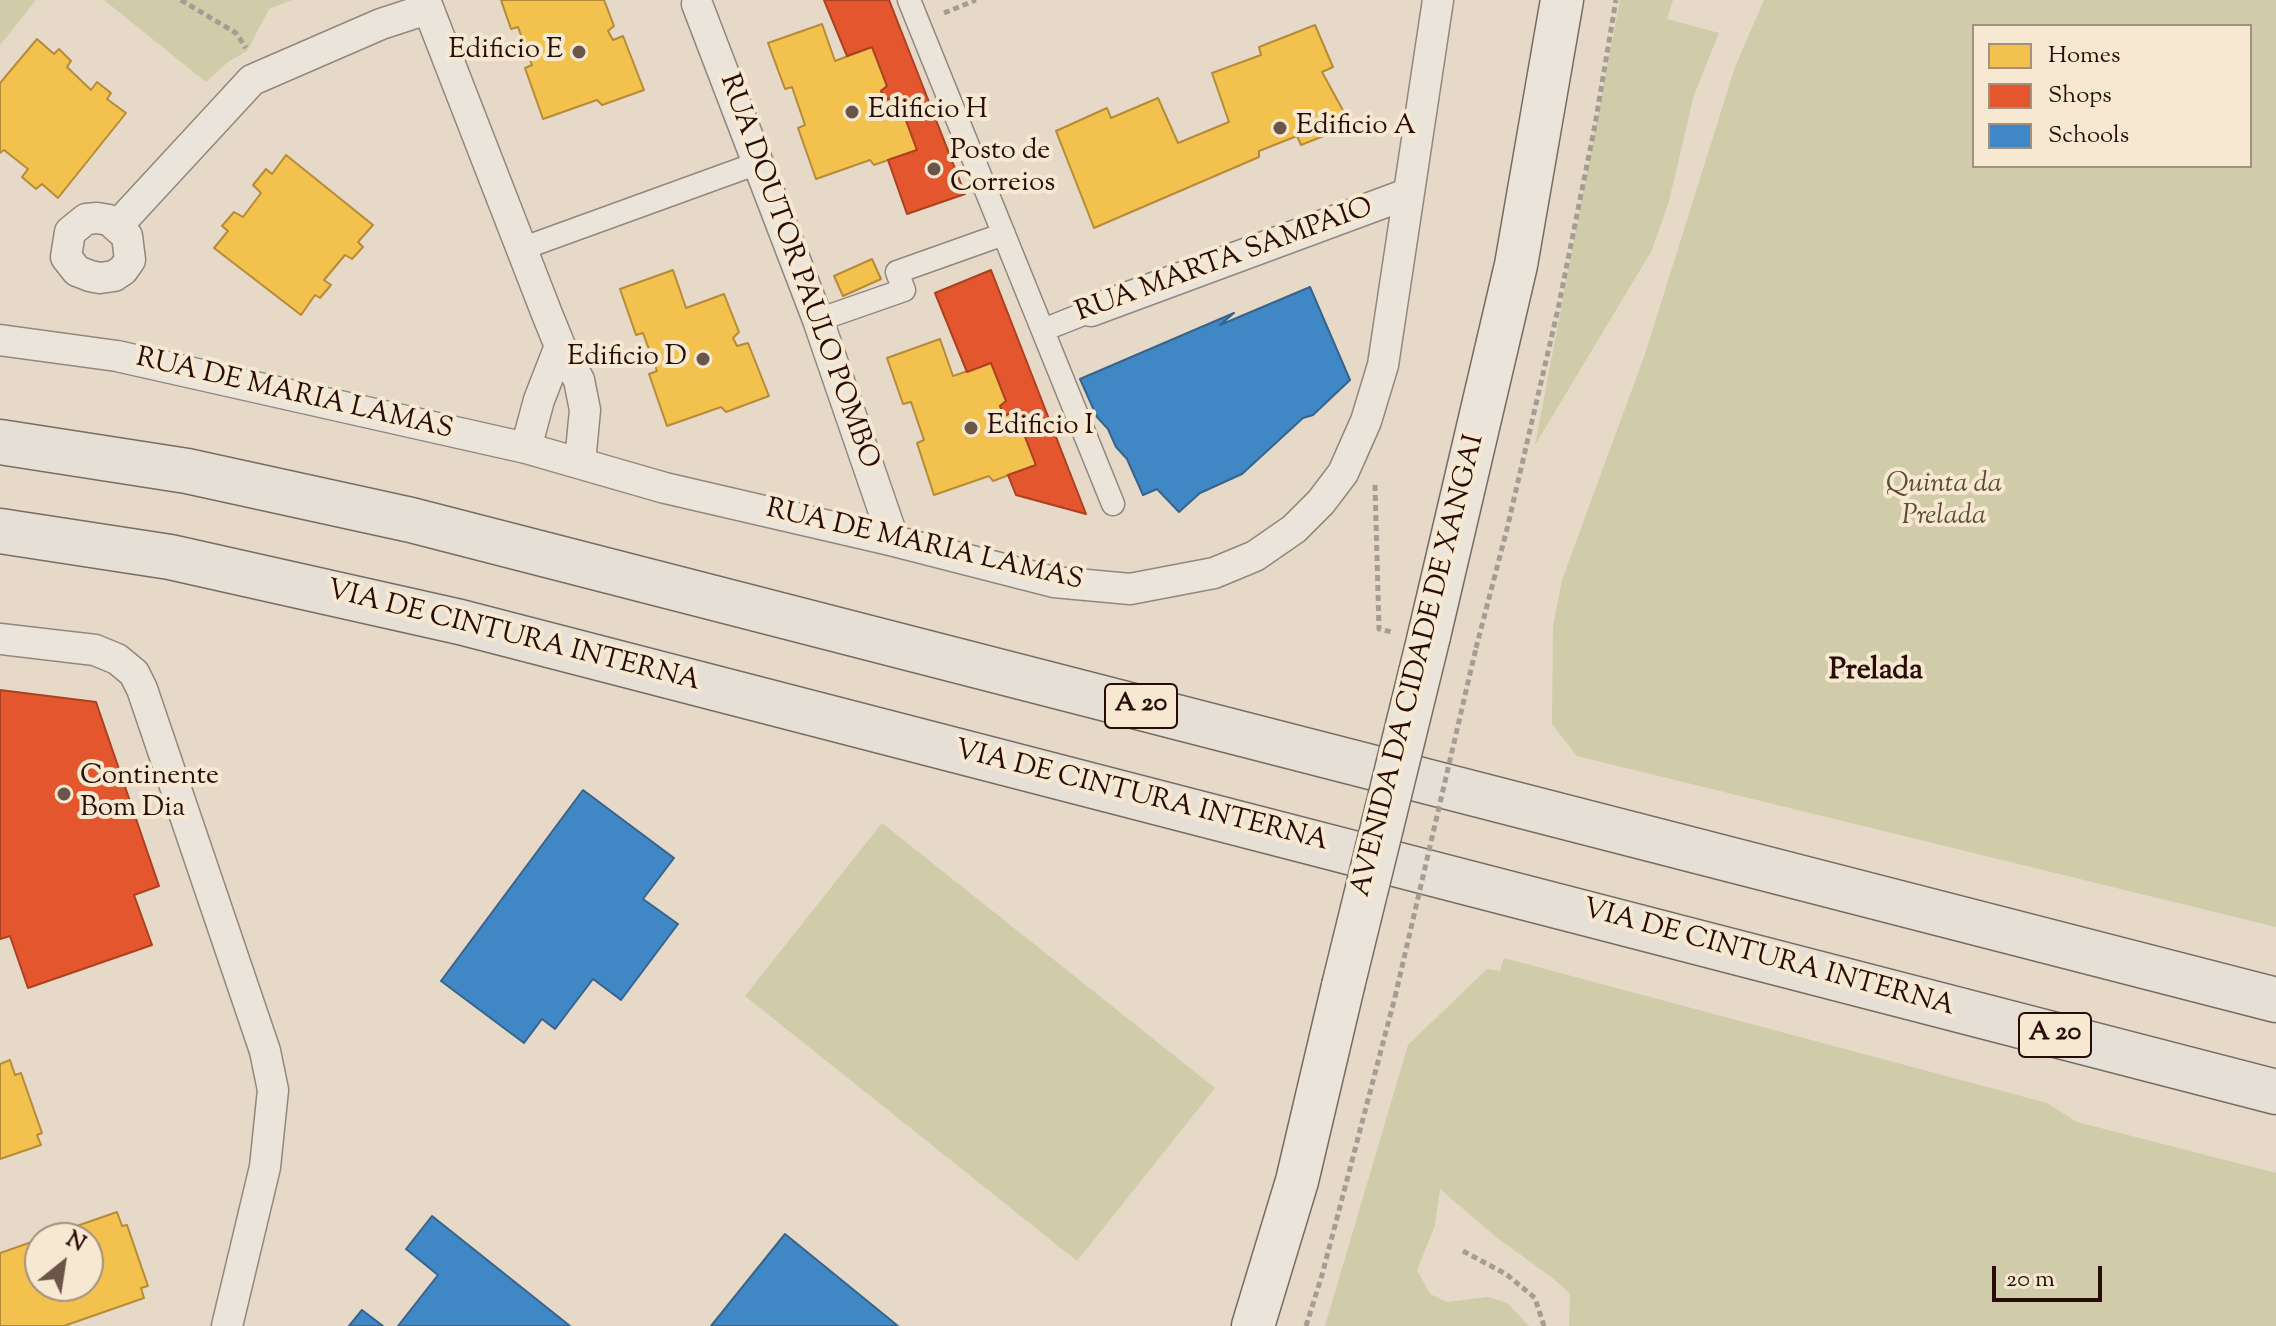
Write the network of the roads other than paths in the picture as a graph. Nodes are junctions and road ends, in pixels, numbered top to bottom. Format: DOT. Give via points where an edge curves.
graph roads {
  1 [pos="909,0"];
  2 [pos="1438,0"];
  3 [pos="1562,0"];
  4 [pos="426,4"];
  5 [pos="697,4"];
  6 [pos="758,163"];
  7 [pos="1407,194"];
  8 [pos="118,225"];
  9 [pos="1004,234"];
  10 [pos="521,249"];
  11 [pos="1091,311"];
  12 [pos="818,320"];
  13 [pos="1043,330"];
  14 [pos="6,334"];
  15 [pos="560,346"];
  16 [pos="0,442"];
  17 [pos="526,448"];
  18 [pos="580,462"];
  19 [pos="1113,504"];
  20 [pos="0,531"];
  21 [pos="894,541"];
  22 [pos="0,639"];
  23 [pos="2276,1000"];
  24 [pos="2276,1092"];
  25 [pos="227,1326"];
  26 [pos="1253,1326"];
  1 -- 9 [label="street"];
  2 -- 7 [label="street, RUA DE MARIA LAMAS"];
  3 -- 26 [label="main road, AVENIDA DA CIDADE DE XANGAI, bridge" via="1516,265 1297,1181"];
  4 -- 8 [label="street" via="252,80"];
  4 -- 10 [label="street"];
  5 -- 6 [label="street, RUA DOUTOR PAULO POMBO"];
  6 -- 10 [label="street"];
  6 -- 12 [label="street, RUA DOUTOR PAULO POMBO"];
  7 -- 11 [label="street, RUA MARTA SAMPAIO"];
  7 -- 21 [label="street, RUA DE MARIA LAMAS" via="1383,365 1366,421 1343,473 1321,502 1255,556 1214,573 1130,589 1054,582"];
  9 -- 12 [label="street" via="897,272 904,290"];
  9 -- 13 [label="street"];
  10 -- 15 [label="street"];
  11 -- 13 [label="street, RUA MARTA SAMPAIO"];
  12 -- 21 [label="street, RUA DOUTOR PAULO POMBO"];
  13 -- 19 [label="street"];
  14 -- 17 [label="street, RUA DE MARIA LAMAS"];
  15 -- 17 [label="street"];
  15 -- 18 [label="street" via="579,380 585,410"];
  16 -- 23 [label="highway, A 20" via="187,471 411,520"];
  17 -- 18 [label="street, RUA DE MARIA LAMAS"];
  18 -- 21 [label="street, RUA DE MARIA LAMAS" via="665,488"];
  20 -- 24 [label="highway, VIA DE CINTURA INTERNA / A 20" via="170,557 460,622"];
  22 -- 25 [label="street" via="95,650 134,673 265,1051 273,1090 265,1167"];
}
